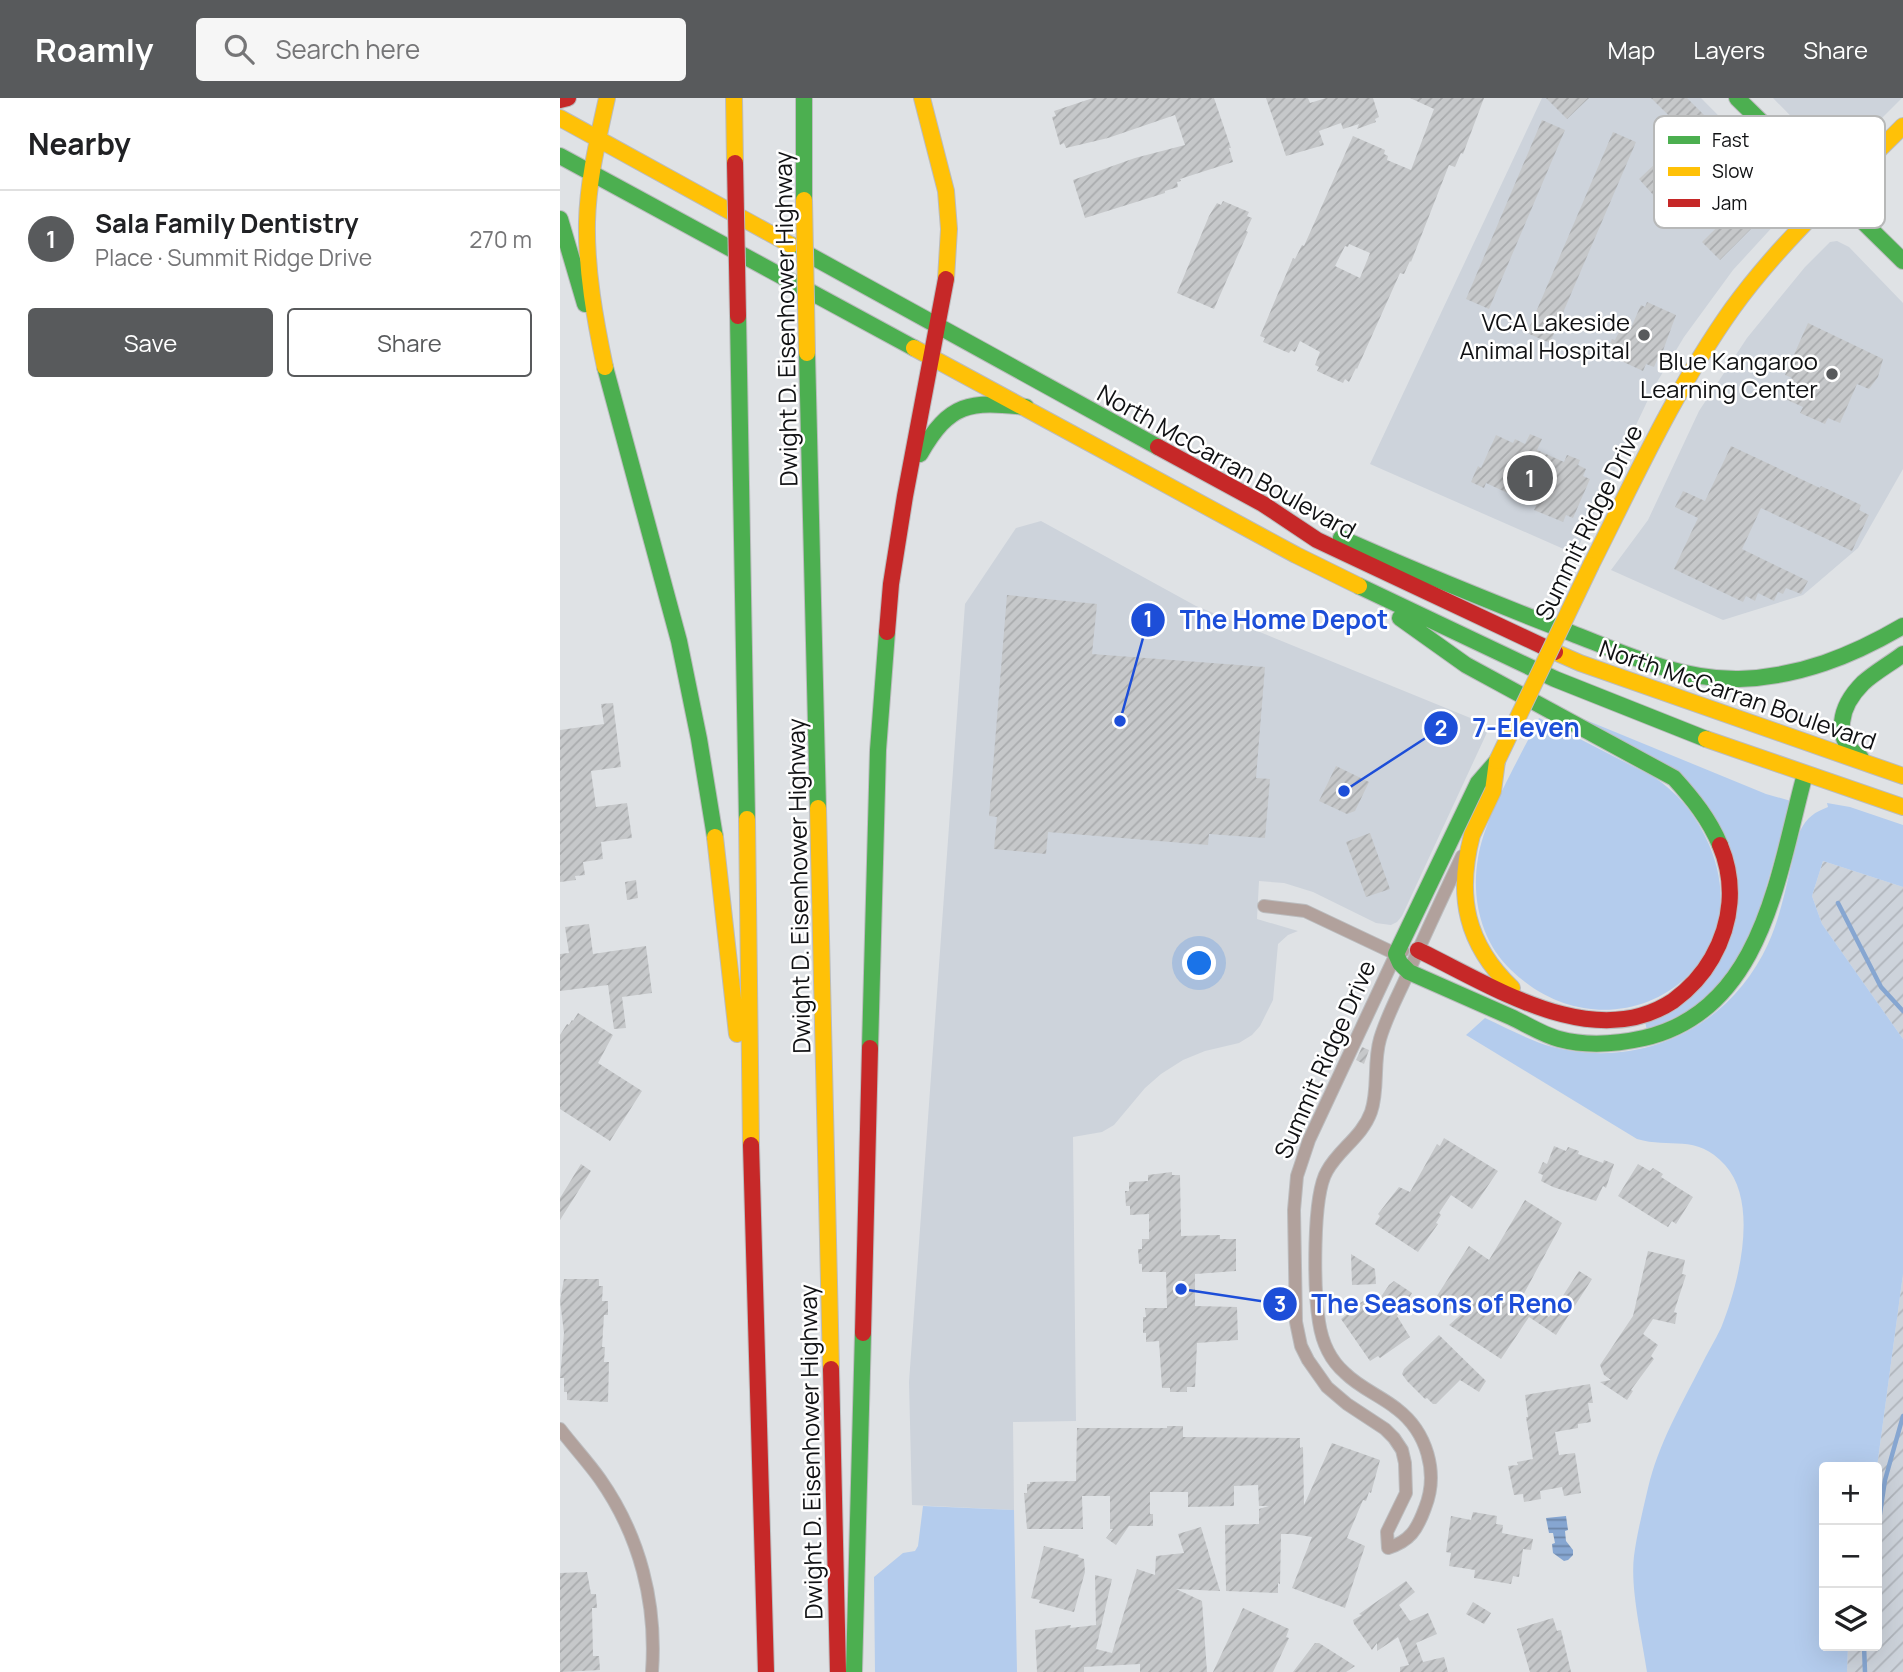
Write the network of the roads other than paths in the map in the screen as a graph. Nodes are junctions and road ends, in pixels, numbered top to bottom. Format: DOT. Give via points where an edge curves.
graph roads {
  1 [pos="568,98"];
  2 [pos="607,98"];
  3 [pos="734,98"];
  4 [pos="804,98"];
  5 [pos="922,98"];
  6 [pos="1737,98"];
  7 [pos="560,100"];
  8 [pos="1755,116"];
  9 [pos="560,118"];
  10 [pos="1903,126"];
  11 [pos="599,139"];
  12 [pos="1885,144"];
  13 [pos="560,156"];
  14 [pos="592,172"];
  15 [pos="560,219"];
  16 [pos="1801,228"];
  17 [pos="1870,228"];
  18 [pos="1903,261"];
  19 [pos="938,327"];
  20 [pos="600,344"];
  21 [pos="932,356"];
  22 [pos="1026,407"];
  23 [pos="905,496"];
  24 [pos="1263,504"];
  25 [pos="1351,583"];
  26 [pos="1903,626"];
  27 [pos="1903,654"];
  28 [pos="1497,761"];
  29 [pos="1887,770"];
  30 [pos="1805,774"];
  31 [pos="1903,776"];
  32 [pos="1903,807"];
  33 [pos="1472,835"];
  34 [pos="1264,906"];
  35 [pos="1418,950"];
  36 [pos="1396,954"];
  37 [pos="1409,972"];
  38 [pos="1545,1009"];
  39 [pos="750,1119"];
  40 [pos="560,1429"];
  41 [pos="652,1672"];
  42 [pos="766,1672"];
  43 [pos="838,1672"];
  44 [pos="854,1672"];
  1 -- 7 [label="main road"];
  2 -- 11 [label="main road"];
  3 -- 39 [label="main road, Dwight D. Eisenhower Highway, bridge"];
  4 -- 43 [label="main road, Dwight D. Eisenhower Highway, bridge"];
  5 -- 19 [label="main road" via="946,191 949,229 946,288"];
  6 -- 8 [label="main road"];
  9 -- 11 [label="main road, North McCarran Boulevard"];
  10 -- 12 [label="main road, Summit Ridge Drive"];
  11 -- 14 [label="main road"];
  11 -- 19 [label="main road, North McCarran Boulevard"];
  13 -- 14 [label="main road, North McCarran Boulevard"];
  14 -- 20 [label="main road" via="587,239"];
  14 -- 21 [label="main road, North McCarran Boulevard"];
  15 -- 20 [label="main road"];
  16 -- 28 [label="main road, Summit Ridge Drive, bridge" via="1751,284 1704,349 1676,398"];
  17 -- 18 [label="main road"];
  19 -- 21 [label="main road"];
  19 -- 24 [label="main road, North McCarran Boulevard"];
  20 -- 39 [label="main road" via="698,728"];
  21 -- 22 [label="main road, North McCarran Boulevard"];
  21 -- 23 [label="main road"];
  22 -- 23 [label="main road" via="983,404 948,414 919,454"];
  22 -- 25 [label="main road, North McCarran Boulevard"];
  23 -- 44 [label="main road" via="891,584 878,750"];
  24 -- 26 [label="main road" via="1454,589 1649,662 1705,677 1760,678 1808,670 1866,648"];
  24 -- 29 [label="main road, North McCarran Boulevard" via="1358,561 1580,663"];
  25 -- 30 [label="main road, North McCarran Boulevard" via="1597,697"];
  25 -- 38 [label="main road" via="1466,666 1674,778 1698,803 1721,844 1731,880 1729,917 1716,955 1693,985 1658,1009 1625,1020 1588,1020"];
  27 -- 29 [label="main road" via="1851,697 1841,726 1841,738 1854,755"];
  28 -- 33 [label="main road, Summit Ridge Drive" via="1493,791"];
  28 -- 36 [label="main road, Summit Ridge Drive" via="1478,783"];
  29 -- 31 [label="main road, North McCarran Boulevard"];
  30 -- 32 [label="main road, North McCarran Boulevard"];
  30 -- 37 [label="main road" via="1765,923 1749,958 1718,998 1677,1027 1621,1044 1559,1039"];
  33 -- 35 [label="street, Summit Ridge Drive"];
  33 -- 38 [label="main road" via="1463,880 1475,939 1502,980"];
  34 -- 36 [label="street" via="1305,911"];
  35 -- 36 [label="street"];
  35 -- 37 [label="street, Summit Ridge Drive"];
  35 -- 38 [label="main road"];
  36 -- 37 [label="main road"];
  36 -- 37 [label="street, Summit Ridge Drive" via="1309,1140 1297,1176 1294,1210 1296,1322 1301,1346 1327,1387 1385,1429 1402,1450 1406,1493 1387,1532 1388,1549 1410,1537 1423,1515 1430,1491 1430,1462 1410,1420 1344,1373 1326,1348 1319,1319 1316,1211 1327,1171 1368,1119 1380,1039"];
  39 -- 42 [label="main road, Dwight D. Eisenhower Highway"];
  40 -- 41 [label="street" via="600,1479 630,1533 649,1596"];
}
